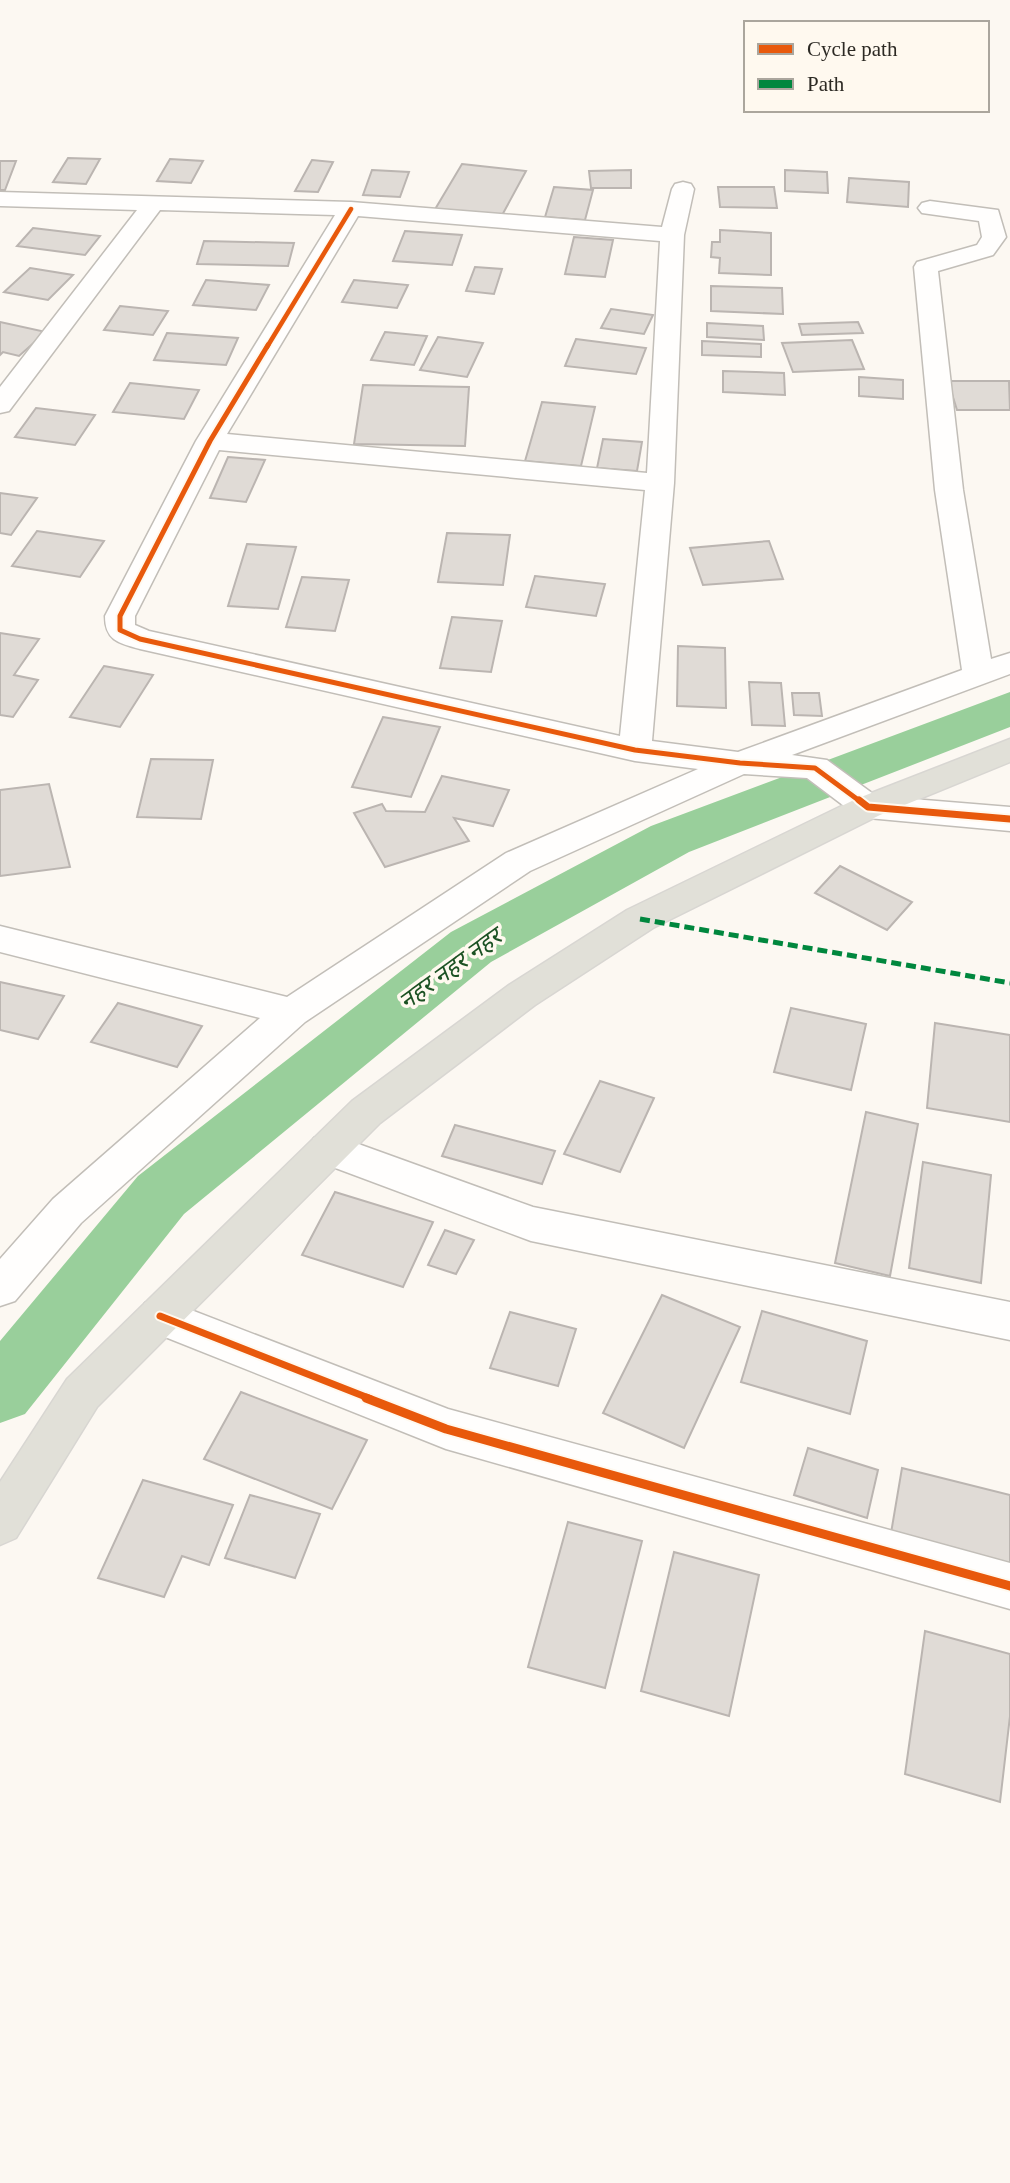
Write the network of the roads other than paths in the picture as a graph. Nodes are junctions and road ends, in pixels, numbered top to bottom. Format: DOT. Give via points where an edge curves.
graph roads {
  1 [pos="683,189"];
  2 [pos="0,199"];
  3 [pos="155,202"];
  4 [pos="930,208"];
  5 [pos="351,209"];
  6 [pos="672,235"];
  7 [pos="949,260"];
  8 [pos="998,267"];
  9 [pos="0,405"];
  10 [pos="210,441"];
  11 [pos="660,483"];
  12 [pos="994,669"];
  13 [pos="635,750"];
  14 [pos="1010,750"];
  15 [pos="740,763"];
  16 [pos="868,807"];
  17 [pos="1010,819"];
  18 [pos="0,939"];
  19 [pos="292,1012"];
  20 [pos="328,1149"];
  21 [pos="0,1288"];
  22 [pos="160,1316"];
  23 [pos="1010,1321"];
  24 [pos="0,1523"];
  25 [pos="1010,1586"];
  1 -- 6 [label="street"];
  2 -- 3 [label="street"];
  3 -- 5 [label="street"];
  3 -- 9 [label="street"];
  4 -- 7 [label="street" via="990,215 995,237 985,250"];
  5 -- 6 [label="street"];
  5 -- 10 [label="street"];
  6 -- 11 [label="street"];
  7 -- 8 [label="street"];
  7 -- 12 [label="street" via="926,267 949,491"];
  10 -- 11 [label="street"];
  10 -- 13 [label="street" via="120,617 120,630 140,639"];
  11 -- 13 [label="street"];
  12 -- 15 [label="street"];
  13 -- 15 [label="street"];
  14 -- 16 [label="main road"];
  15 -- 16 [label="street" via="815,768"];
  15 -- 19 [label="street" via="518,862"];
  16 -- 17 [label="street"];
  16 -- 20 [label="main road" via="640,919 522,995 366,1112"];
  18 -- 19 [label="street"];
  19 -- 21 [label="street" via="67,1211"];
  20 -- 22 [label="main road"];
  20 -- 23 [label="street" via="531,1224"];
  22 -- 24 [label="main road" via="82,1393"];
  22 -- 25 [label="street" via="446,1429"];
}
